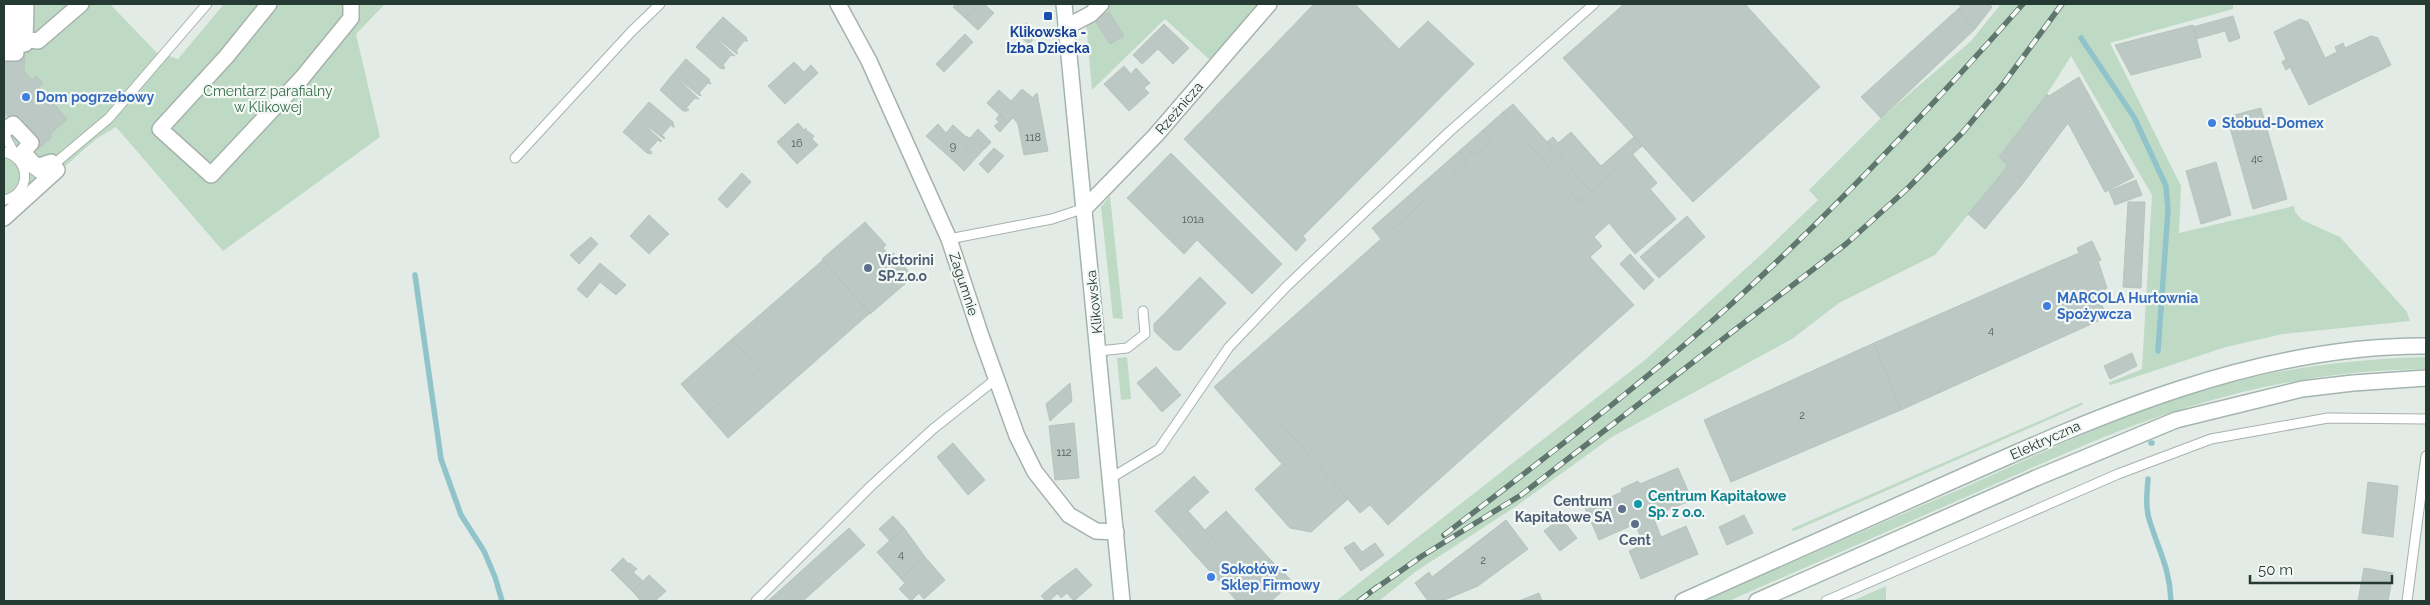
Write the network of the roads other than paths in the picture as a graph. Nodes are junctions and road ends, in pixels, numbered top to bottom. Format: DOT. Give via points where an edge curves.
graph roads {
  1 [pos="12,4"];
  2 [pos="26,4"];
  3 [pos="81,4"];
  4 [pos="207,4"];
  5 [pos="269,4"];
  6 [pos="351,4"];
  7 [pos="660,4"];
  8 [pos="838,4"];
  9 [pos="1064,4"];
  10 [pos="1101,4"];
  11 [pos="1269,4"];
  12 [pos="1594,4"];
  13 [pos="1066,27"];
  14 [pos="11,40"];
  15 [pos="4,133"];
  16 [pos="4,152"];
  17 [pos="17,158"];
  18 [pos="515,158"];
  19 [pos="54,166"];
  20 [pos="4,200"];
  21 [pos="1085,208"];
  22 [pos="4,218"];
  23 [pos="949,239"];
  24 [pos="1143,311"];
  25 [pos="2426,346"];
  26 [pos="1099,351"];
  27 [pos="2426,378"];
  28 [pos="996,379"];
  29 [pos="2426,419"];
  30 [pos="2426,456"];
  31 [pos="1111,478"];
  32 [pos="1116,532"];
  33 [pos="756,601"];
  34 [pos="1122,601"];
  35 [pos="1683,601"];
  36 [pos="1756,601"];
  37 [pos="1826,601"];
  38 [pos="2407,601"];
  1 -- 14 [label="street"];
  2 -- 14 [label="street"];
  3 -- 14 [label="street" via="38,41"];
  4 -- 19 [label="lane" via="109,118"];
  5 -- 6 [label="street" via="160,129 211,175 302,78 351,18"];
  7 -- 18 [label="lane" via="630,32"];
  8 -- 23 [label="street, Zagumnie" via="868,61"];
  9 -- 13 [label="street, Klikowska"];
  10 -- 13 [label="street" via="1091,14"];
  11 -- 21 [label="street, Rzeźnicza" via="1156,135"];
  12 -- 31 [label="lane" via="1449,132 1280,293 1229,347 1159,449"];
  13 -- 21 [label="street, Klikowska"];
  15 -- 17 [label="lane"];
  15 -- 19 [label="street" via="13,124 31,143 23,152 32,162 44,166 51,162"];
  16 -- 17 [label="lane"];
  17 -- 19 [label="lane" via="41,175"];
  17 -- 20 [label="lane" via="25,171 25,179 19,193"];
  19 -- 22 [label="street" via="57,170"];
  21 -- 23 [label="lane" via="1052,219"];
  21 -- 26 [label="street, Klikowska"];
  23 -- 28 [label="street, Zagumnie"];
  24 -- 26 [label="lane" via="1145,334 1127,348"];
  25 -- 35 [label="street, Elektryczna" via="2370,349 2278,362 2147,398 2069,428"];
  26 -- 31 [label="street, Klikowska"];
  27 -- 36 [label="street" via="2302,390 2176,420"];
  28 -- 32 [label="street, Zagumnie" via="1017,436 1035,472 1069,515 1096,531"];
  28 -- 33 [label="lane" via="933,429 878,479"];
  29 -- 37 [label="lane" via="2328,418 2211,439 2118,474"];
  30 -- 38 [label="lane"];
  31 -- 32 [label="street, Klikowska"];
  32 -- 34 [label="street, Klikowska"];
}
